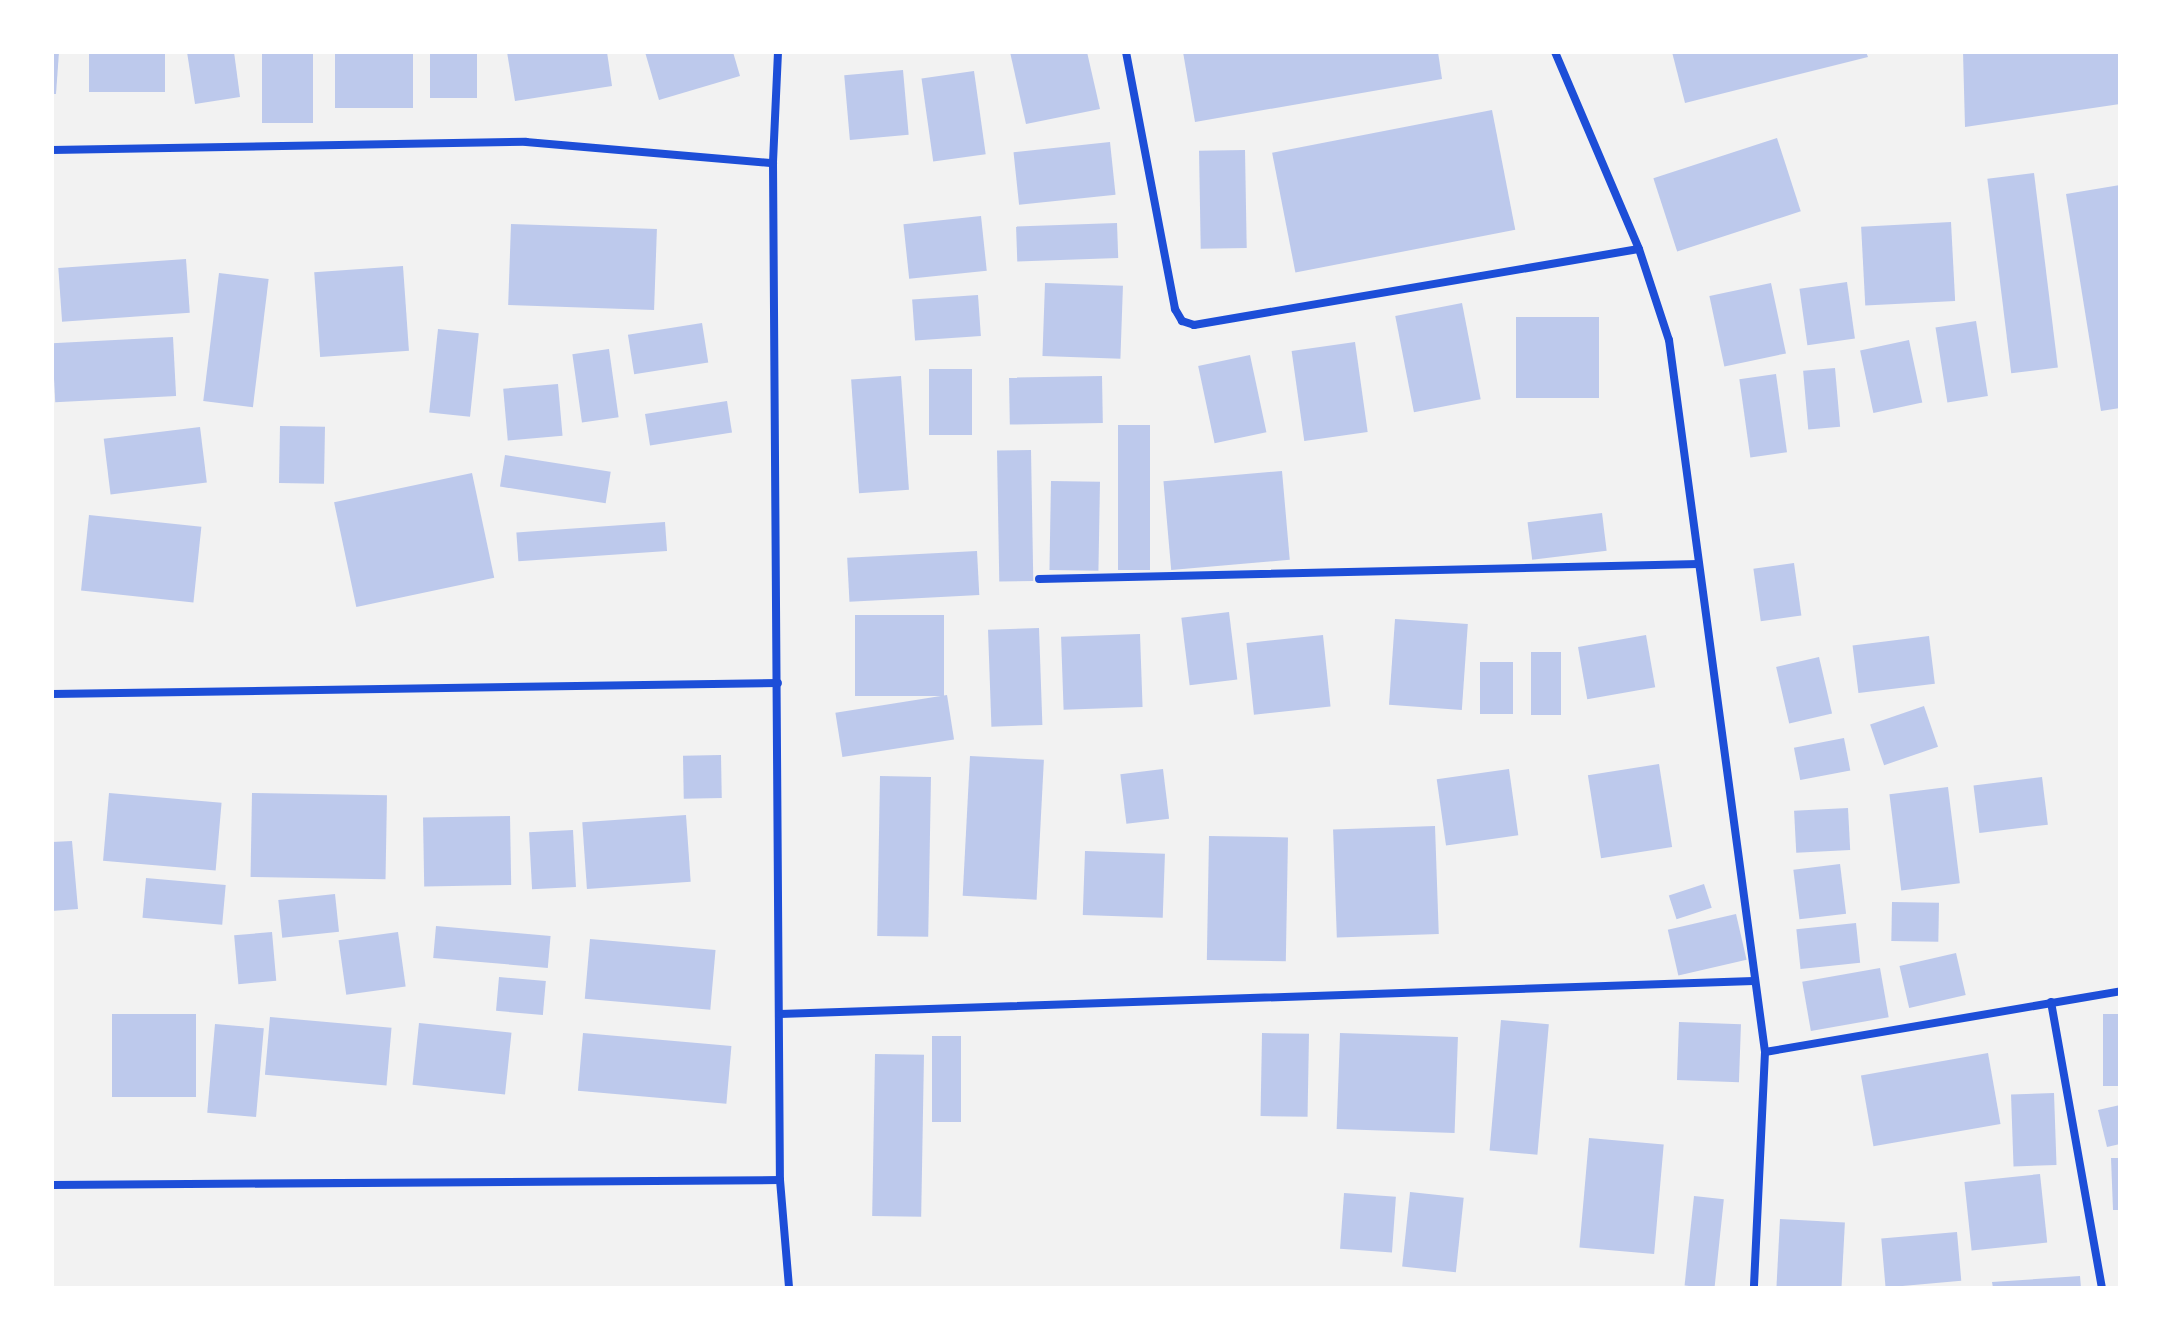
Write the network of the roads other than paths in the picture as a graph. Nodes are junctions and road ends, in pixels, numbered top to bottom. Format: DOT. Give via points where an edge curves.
graph roads {
  1 [pos="778,52"];
  2 [pos="1126,52"];
  3 [pos="1555,52"];
  4 [pos="52,150"];
  5 [pos="773,163"];
  6 [pos="1639,249"];
  7 [pos="1699,564"];
  8 [pos="1039,579"];
  9 [pos="778,683"];
  10 [pos="52,694"];
  11 [pos="1753,981"];
  12 [pos="2120,991"];
  13 [pos="2051,1002"];
  14 [pos="780,1014"];
  15 [pos="1765,1052"];
  16 [pos="780,1180"];
  17 [pos="52,1185"];
  18 [pos="789,1288"];
  19 [pos="1754,1288"];
  20 [pos="2102,1288"];
  1 -- 5 [label="street"];
  2 -- 6 [label="street" via="1175,309 1182,321 1194,325"];
  3 -- 6 [label="street"];
  4 -- 5 [label="street" via="526,142"];
  5 -- 9 [label="street"];
  6 -- 7 [label="street" via="1669,340"];
  7 -- 8 [label="street"];
  7 -- 11 [label="street"];
  9 -- 10 [label="street"];
  9 -- 14 [label="street"];
  11 -- 14 [label="street"];
  11 -- 15 [label="street"];
  12 -- 13 [label="street"];
  13 -- 15 [label="street"];
  13 -- 20 [label="street"];
  14 -- 16 [label="street"];
  15 -- 19 [label="street"];
  16 -- 17 [label="street"];
  16 -- 18 [label="street"];
}
